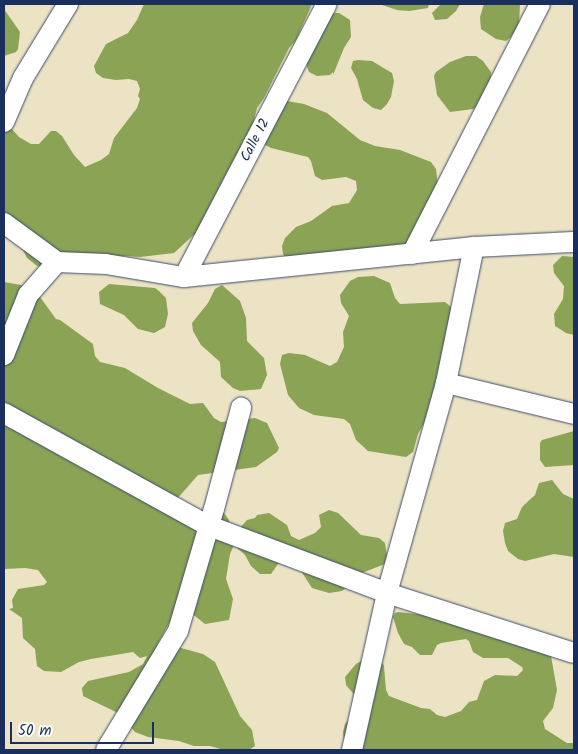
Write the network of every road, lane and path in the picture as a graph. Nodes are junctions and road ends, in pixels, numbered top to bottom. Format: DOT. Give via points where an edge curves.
graph roads {
  1 [pos="68,4"];
  2 [pos="327,4"];
  3 [pos="540,4"];
  4 [pos="4,122"];
  5 [pos="4,223"];
  6 [pos="574,242"];
  7 [pos="474,247"];
  8 [pos="412,254"];
  9 [pos="57,262"];
  10 [pos="184,277"];
  11 [pos="4,355"];
  12 [pos="446,383"];
  13 [pos="242,408"];
  14 [pos="4,413"];
  15 [pos="574,414"];
  16 [pos="209,526"];
  17 [pos="387,593"];
  18 [pos="574,653"];
  19 [pos="106,750"];
  20 [pos="352,750"];
  1 -- 4 [label="street" via="23,78"];
  2 -- 10 [label="street, Calle 12"];
  3 -- 8 [label="street"];
  5 -- 9 [label="street"];
  6 -- 7 [label="street"];
  7 -- 8 [label="street"];
  7 -- 12 [label="street"];
  8 -- 10 [label="street"];
  9 -- 10 [label="street" via="106,264"];
  9 -- 11 [label="street" via="28,295"];
  12 -- 15 [label="street"];
  12 -- 17 [label="street"];
  13 -- 16 [label="street"];
  14 -- 16 [label="street"];
  16 -- 17 [label="street"];
  16 -- 19 [label="street" via="178,631"];
  17 -- 18 [label="street"];
  17 -- 20 [label="street"];
}
